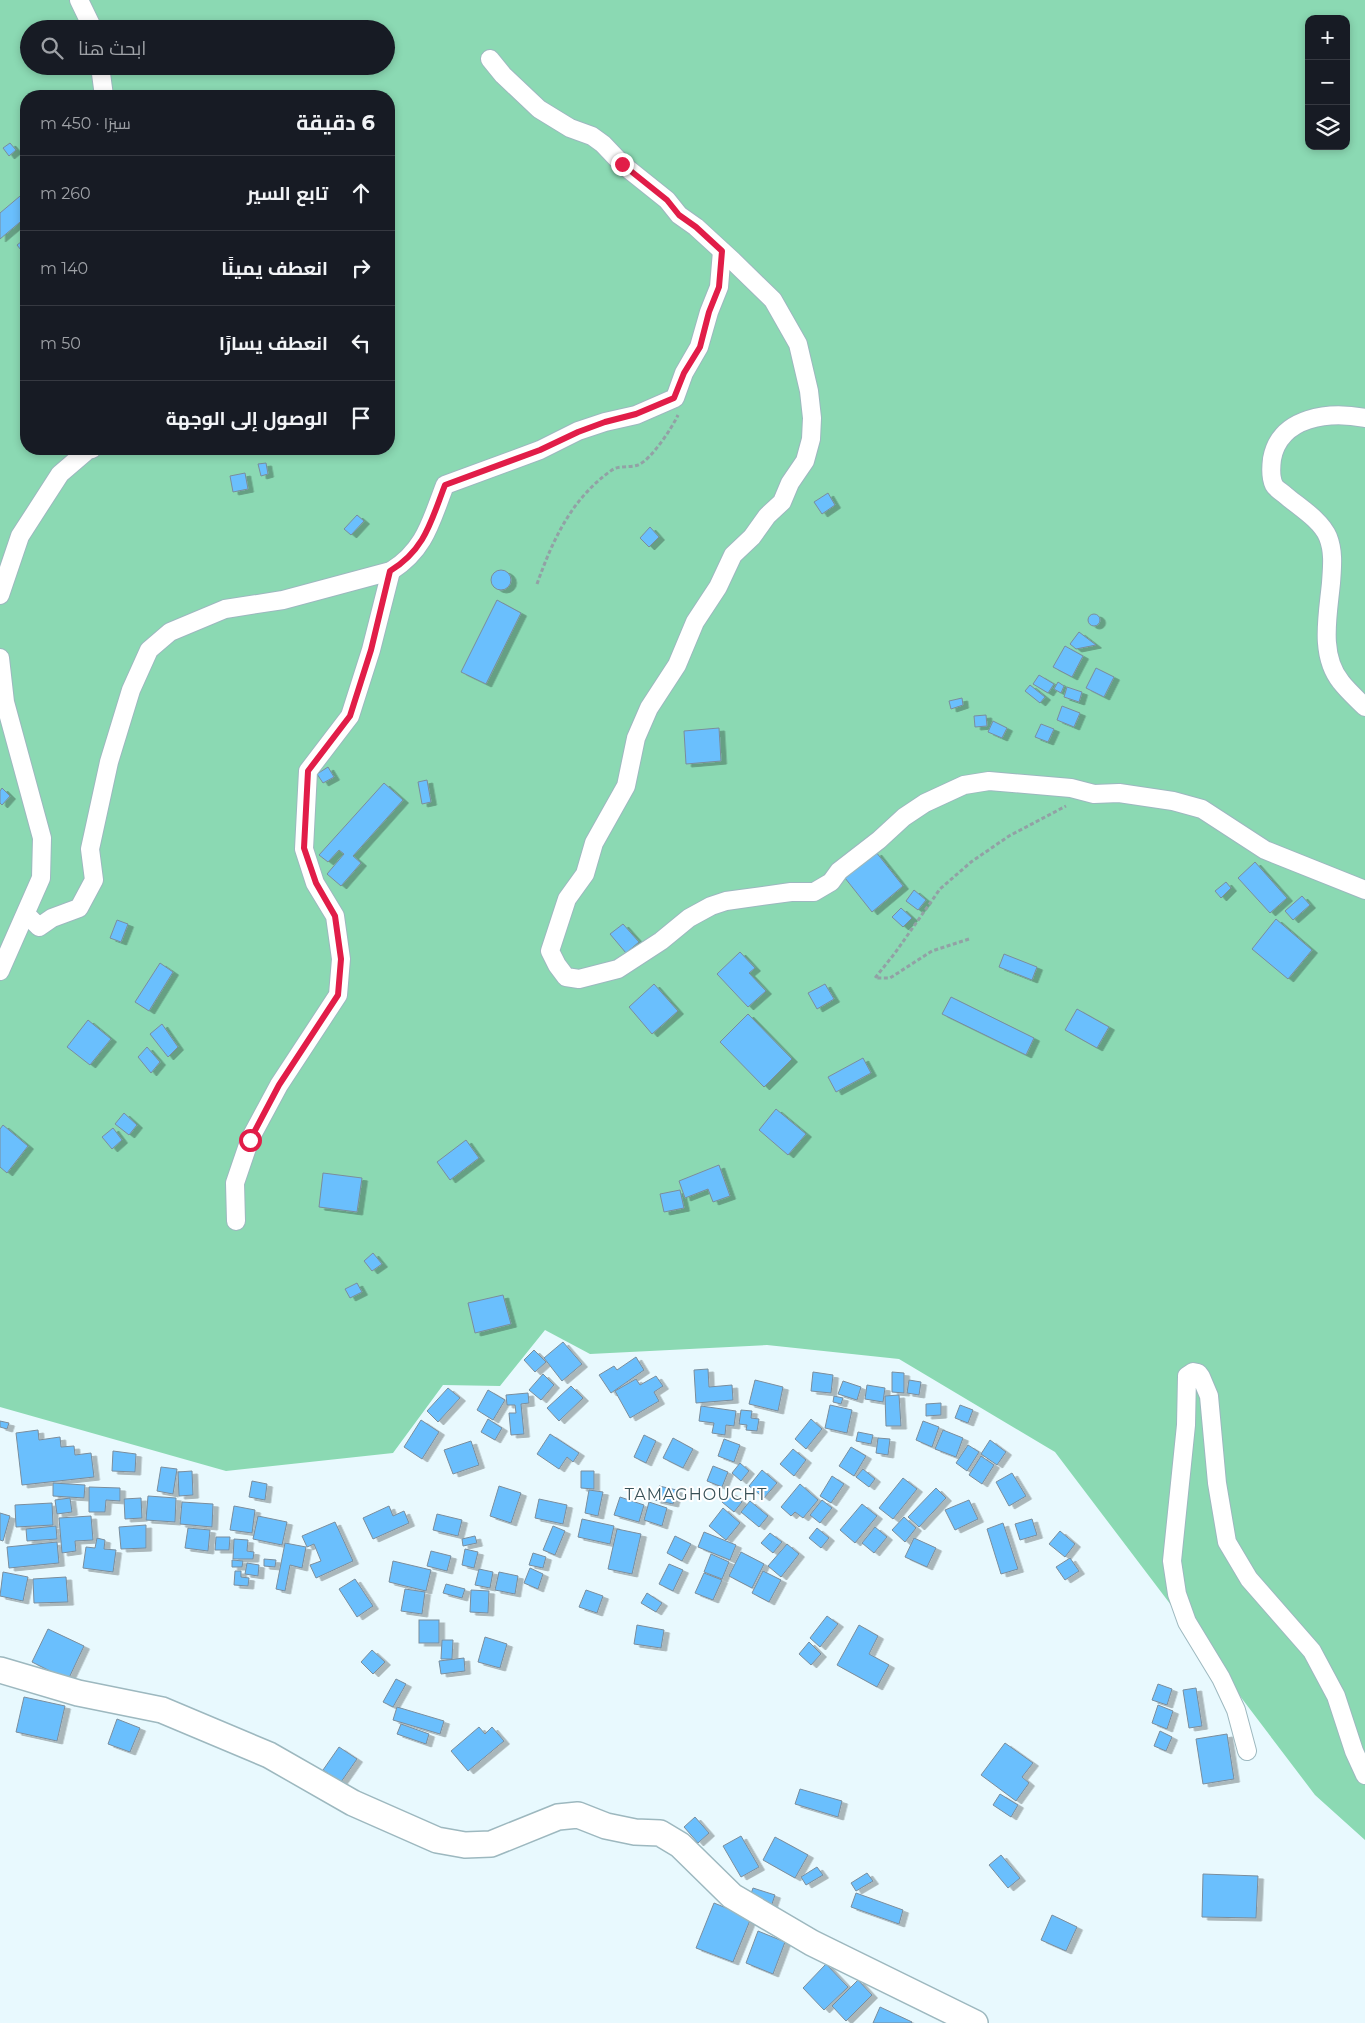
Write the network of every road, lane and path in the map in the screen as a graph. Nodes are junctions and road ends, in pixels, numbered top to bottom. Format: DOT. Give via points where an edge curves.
graph roads {
  1 [pos="79,0"];
  2 [pos="89,20"];
  3 [pos="490,59"];
  4 [pos="101,75"];
  5 [pos="103,90"];
  6 [pos="722,251"];
  7 [pos="677,392"];
  8 [pos="1365,418"];
  9 [pos="82,455"];
  10 [pos="390,571"];
  11 [pos="537,584"];
  12 [pos="0,595"];
  13 [pos="0,658"];
  14 [pos="1365,707"];
  15 [pos="1094,794"];
  16 [pos="1365,890"];
  17 [pos="26,914"];
  18 [pos="970,939"];
  19 [pos="0,971"];
  20 [pos="236,1221"];
  21 [pos="0,1670"];
  22 [pos="1247,1750"];
  23 [pos="1365,1775"];
  24 [pos="975,2023"];
  1 -- 2 [label="street"];
  3 -- 6 [label="street" via="533,105 603,144"];
  4 -- 5 [label="street"];
  6 -- 7 [label="street" via="719,287 700,347"];
  6 -- 15 [label="street" via="773,300 798,344 809,391 811,439 805,461 782,502 733,555 718,587 695,622 677,664 649,708 636,738 626,786 594,844 585,874 568,899 550,951 557,964 566,977 594,976 618,969 711,906 791,892 814,892 831,882 840,870 904,817 964,785 1013,782"];
  7 -- 10 [label="street" via="674,398 636,414 578,432 533,453 445,485 424,540 404,563"];
  7 -- 11 [label="path" via="678,416 664,441 639,465 614,468 588,488 552,542"];
  8 -- 14 [label="street" via="1314,418 1300,422 1287,430 1274,448 1270,470 1274,486 1319,525 1328,537 1332,556 1327,638 1331,663 1340,681"];
  9 -- 12 [label="street" via="60,474 20,536"];
  10 -- 17 [label="street" via="283,600 224,609 170,632 149,650 131,690 109,762 90,849 94,880 79,908 52,918 39,927"];
  10 -- 20 [label="street" via="371,650 350,716 308,771 304,848 316,883 335,916 341,959 338,995 279,1085 250,1140 234,1183"];
  13 -- 17 [label="street" via="5,702 42,838 41,878"];
  15 -- 16 [label="street" via="1141,796 1202,809 1266,850"];
  15 -- 18 [label="path" via="1028,825 971,862 940,889 874,978 890,978 932,951"];
  17 -- 19 [label="street"];
  21 -- 24 [label="street" via="78,1693 162,1710 269,1755 354,1803 437,1840 465,1845 490,1844 558,1817 578,1815 606,1826 660,1833 680,1845 732,1896 812,1943"];
  22 -- 23 [label="street" via="1236,1710 1221,1678 1187,1622 1177,1594 1172,1561 1186,1425 1187,1376 1193,1372 1201,1377 1209,1396 1217,1482 1227,1542 1249,1579 1312,1651 1336,1696"];
}
